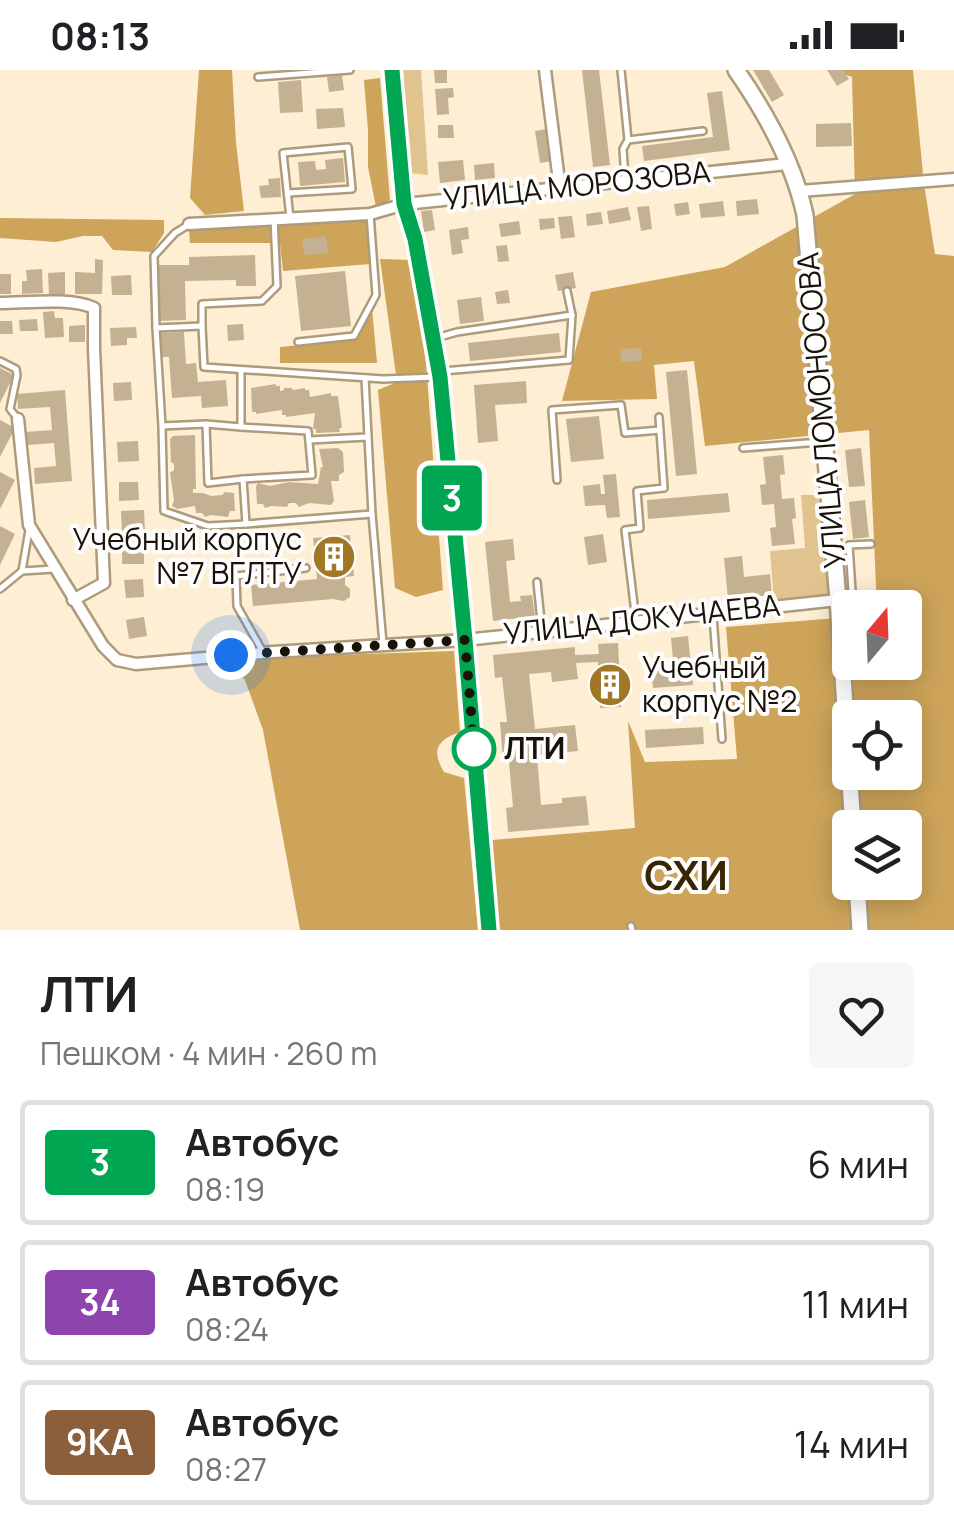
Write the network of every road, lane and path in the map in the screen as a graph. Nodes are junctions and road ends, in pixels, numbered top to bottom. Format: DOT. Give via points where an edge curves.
graph roads {
  1 [pos="350,70"];
  2 [pos="392,70"];
  3 [pos="545,70"];
  4 [pos="621,70"];
  5 [pos="736,70"];
  6 [pos="258,77"];
  7 [pos="703,131"];
  8 [pos="628,140"];
  9 [pos="787,164"];
  10 [pos="954,179"];
  11 [pos="626,181"];
  12 [pos="560,188"];
  13 [pos="800,191"];
  14 [pos="288,193"];
  15 [pos="404,204"];
  16 [pos="370,214"];
  17 [pos="274,218"];
  18 [pos="290,218"];
  19 [pos="189,224"];
  20 [pos="567,291"];
  21 [pos="0,303"];
  22 [pos="572,315"];
  23 [pos="202,326"];
  24 [pos="156,328"];
  25 [pos="433,338"];
  26 [pos="298,342"];
  27 [pos="0,361"];
  28 [pos="241,370"];
  29 [pos="440,374"];
  30 [pos="364,378"];
  31 [pos="659,417"];
  32 [pos="18,418"];
  33 [pos="206,424"];
  34 [pos="162,426"];
  35 [pos="241,427"];
  36 [pos="660,430"];
  37 [pos="368,437"];
  38 [pos="308,440"];
  39 [pos="824,442"];
  40 [pos="743,448"];
  41 [pos="243,479"];
  42 [pos="557,480"];
  43 [pos="372,514"];
  44 [pos="246,524"];
  45 [pos="30,525"];
  46 [pos="871,544"];
  47 [pos="306,568"];
  48 [pos="54,570"];
  49 [pos="22,571"];
  50 [pos="537,582"];
  51 [pos="0,589"];
  52 [pos="837,590"];
  53 [pos="852,590"];
  54 [pos="74,600"];
  55 [pos="832,603"];
  56 [pos="713,613"];
  57 [pos="636,621"];
  58 [pos="542,631"];
  59 [pos="465,640"];
  60 [pos="383,646"];
  61 [pos="263,652"];
  62 [pos="843,680"];
  63 [pos="722,740"];
  64 [pos="851,810"];
  65 [pos="858,900"];
  66 [pos="489,930"];
  67 [pos="860,930"];
  1 -- 6 [label="lane"];
  2 -- 15 [label="main road"];
  3 -- 12 [label="street"];
  4 -- 8 [label="lane"];
  5 -- 9 [label="main road, УЛИЦА ЛОМОНОСОВА"];
  7 -- 8 [label="lane"];
  8 -- 11 [label="lane" via="622,149"];
  9 -- 11 [label="street, УЛИЦА МОРОЗОВА"];
  9 -- 13 [label="main road, УЛИЦА ЛОМОНОСОВА"];
  10 -- 13 [label="street"];
  11 -- 12 [label="street, УЛИЦА МОРОЗОВА"];
  12 -- 15 [label="street, УЛИЦА МОРОЗОВА"];
  13 -- 39 [label="main road, УЛИЦА ЛОМОНОСОВА"];
  14 -- 14 [label="lane" via="283,153 348,147 352,188"];
  14 -- 18 [label="lane"];
  15 -- 16 [label="street, УЛИЦА МОРОЗОВА"];
  15 -- 25 [label="main road"];
  16 -- 18 [label="street, УЛИЦА МОРОЗОВА"];
  16 -- 26 [label="lane" via="376,295 354,336"];
  17 -- 18 [label="street, УЛИЦА МОРОЗОВА"];
  17 -- 19 [label="street, УЛИЦА МОРОЗОВА"];
  17 -- 23 [label="lane" via="276,286 262,301 202,304"];
  19 -- 24 [label="lane" via="154,256"];
  20 -- 22 [label="lane"];
  21 -- 54 [label="street" via="94,308 104,582"];
  22 -- 25 [label="lane"];
  22 -- 29 [label="lane" via="569,360"];
  23 -- 24 [label="lane"];
  23 -- 28 [label="lane" via="204,367"];
  24 -- 34 [label="lane"];
  25 -- 29 [label="main road"];
  27 -- 32 [label="lane" via="16,368 10,410"];
  28 -- 30 [label="lane"];
  28 -- 35 [label="lane"];
  29 -- 30 [label="lane"];
  29 -- 59 [label="main road"];
  30 -- 37 [label="lane"];
  31 -- 36 [label="lane"];
  32 -- 45 [label="street, УЛИЦА ДОКУЧАЕВА"];
  33 -- 34 [label="lane"];
  33 -- 35 [label="lane"];
  33 -- 41 [label="lane" via="208,483"];
  34 -- 44 [label="lane" via="164,510 208,526"];
  35 -- 38 [label="lane" via="308,431"];
  36 -- 42 [label="lane" via="624,434 621,405 552,410"];
  36 -- 57 [label="lane" via="664,488 637,491 640,528 626,530"];
  37 -- 38 [label="lane"];
  37 -- 43 [label="lane"];
  38 -- 41 [label="lane" via="312,475"];
  39 -- 40 [label="lane"];
  39 -- 52 [label="main road, УЛИЦА ЛОМОНОСОВА"];
  41 -- 44 [label="lane"];
  43 -- 44 [label="lane"];
  43 -- 60 [label="lane"];
  45 -- 48 [label="street, УЛИЦА ДОКУЧАЕВА"];
  45 -- 49 [label="lane"];
  46 -- 53 [label="lane" via="848,545"];
  47 -- 61 [label="lane" via="236,576 238,606"];
  48 -- 49 [label="lane"];
  48 -- 54 [label="street, УЛИЦА ДОКУЧАЕВА"];
  49 -- 51 [label="lane"];
  50 -- 58 [label="lane"];
  54 -- 61 [label="street, УЛИЦА ДОКУЧАЕВА" via="116,660 136,664"];
  55 -- 56 [label="street, УЛИЦА ДОКУЧАЕВА"];
  56 -- 57 [label="street, УЛИЦА ДОКУЧАЕВА"];
  56 -- 63 [label="lane"];
  57 -- 58 [label="street, УЛИЦА ДОКУЧАЕВА"];
  58 -- 59 [label="street, УЛИЦА ДОКУЧАЕВА"];
  59 -- 60 [label="street, УЛИЦА ДОКУЧАЕВА"];
  59 -- 66 [label="main road"];
  60 -- 61 [label="street, УЛИЦА ДОКУЧАЕВА"];
  62 -- 64 [label="main road, УЛИЦА ЛОМОНОСОВА"];
  65 -- 67 [label="main road"];
}
